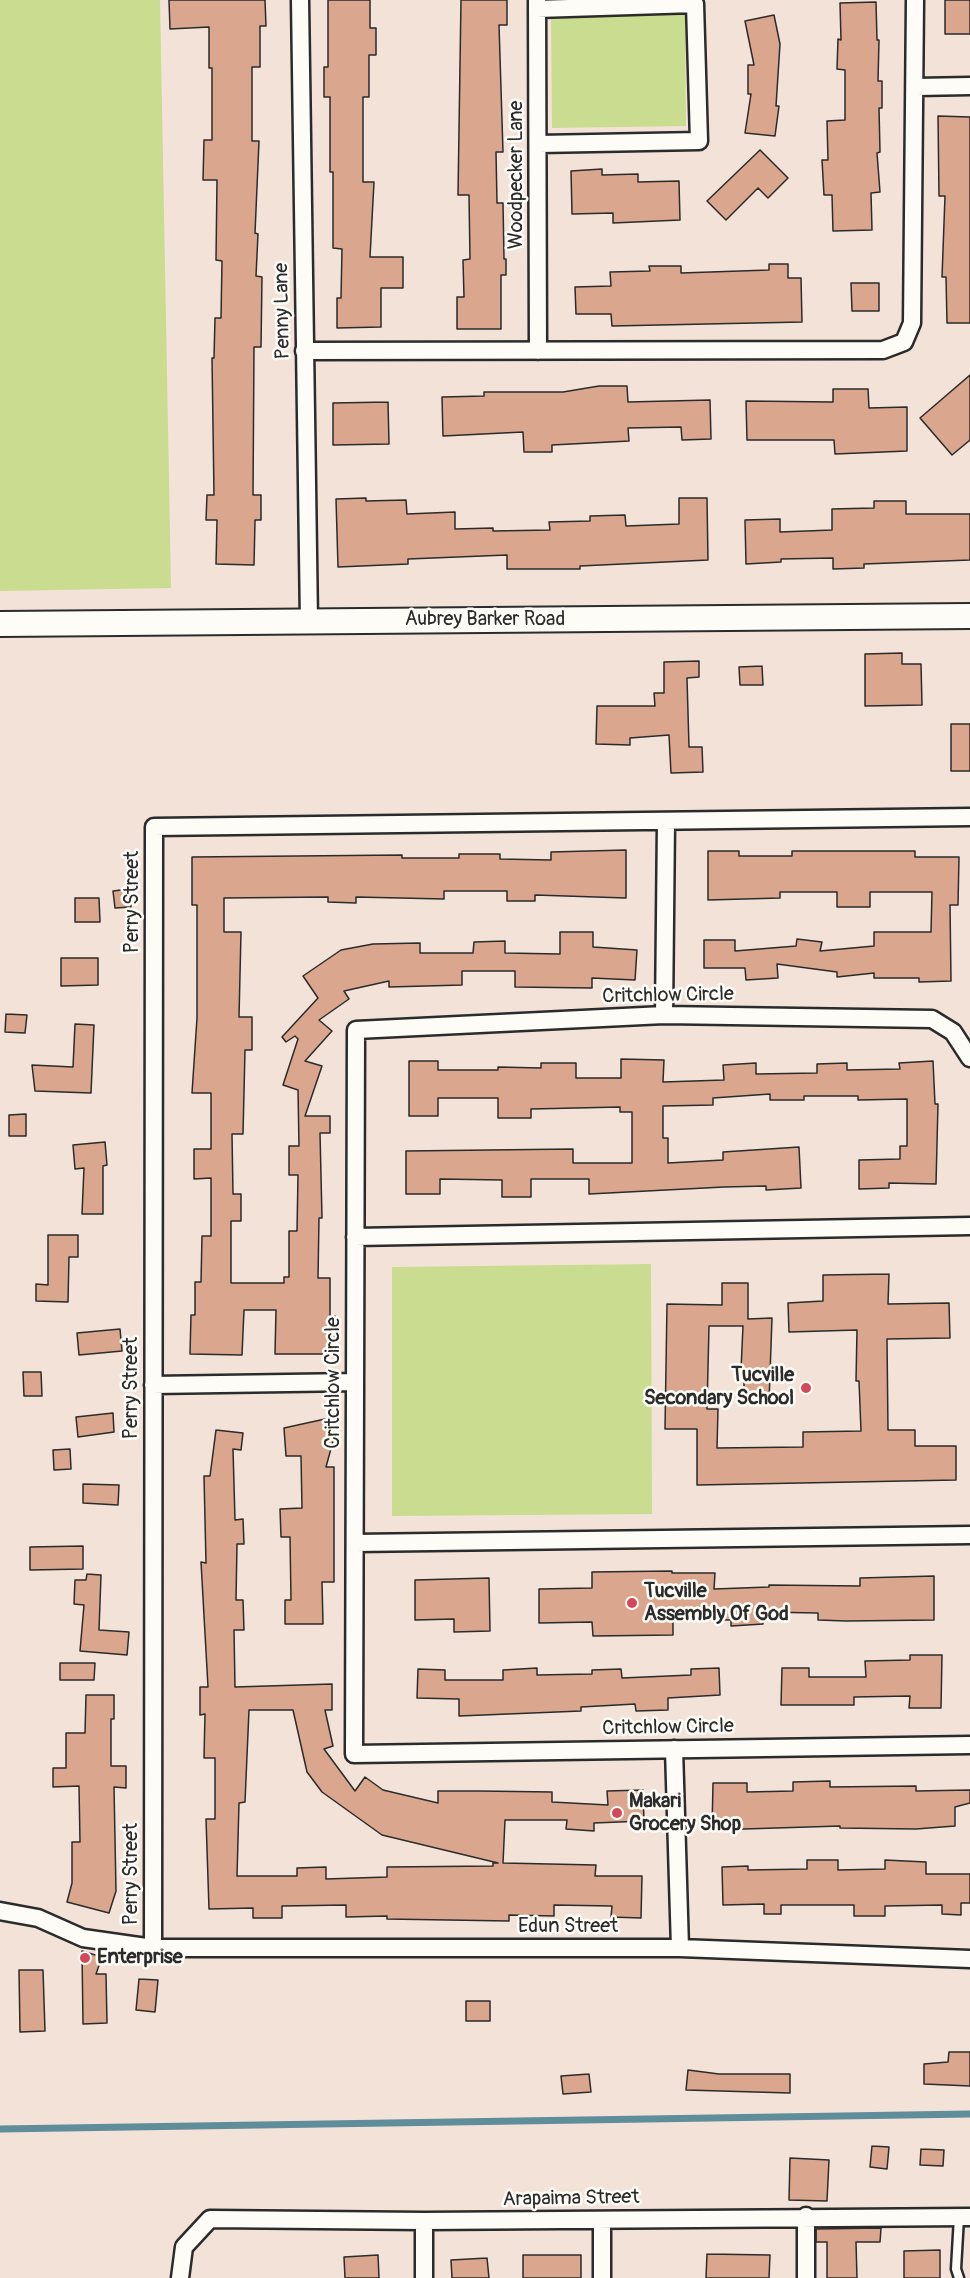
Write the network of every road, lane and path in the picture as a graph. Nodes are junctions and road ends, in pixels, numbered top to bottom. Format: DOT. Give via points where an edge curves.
graph roads {
  1 [pos="300,0"];
  2 [pos="915,0"];
  3 [pos="537,4"];
  4 [pos="970,86"];
  5 [pos="916,87"];
  6 [pos="539,144"];
  7 [pos="304,351"];
  8 [pos="538,351"];
  9 [pos="970,616"];
  10 [pos="309,621"];
  11 [pos="0,624"];
  12 [pos="970,817"];
  13 [pos="666,821"];
  14 [pos="664,1015"];
  15 [pos="970,1058"];
  16 [pos="970,1226"];
  17 [pos="355,1237"];
  18 [pos="355,1382"];
  19 [pos="153,1384"];
  20 [pos="970,1534"];
  21 [pos="355,1543"];
  22 [pos="970,1745"];
  23 [pos="674,1749"];
  24 [pos="0,1911"];
  25 [pos="159,1948"];
  26 [pos="680,1948"];
  27 [pos="970,1959"];
  28 [pos="806,2216"];
  29 [pos="964,2217"];
  30 [pos="602,2220"];
  31 [pos="424,2221"];
  32 [pos="180,2278"];
  33 [pos="424,2278"];
  34 [pos="602,2278"];
  35 [pos="806,2278"];
  36 [pos="959,2278"];
  1 -- 7 [label="street, Penny Lane"];
  2 -- 5 [label="street"];
  3 -- 6 [label="street, Woodpecker Lane"];
  3 -- 6 [label="street" via="695,4 699,141"];
  4 -- 5 [label="street"];
  5 -- 8 [label="street" via="912,323 904,342 883,350"];
  6 -- 8 [label="street, Woodpecker Lane"];
  7 -- 8 [label="street"];
  7 -- 10 [label="street, Penny Lane"];
  9 -- 10 [label="street, Aubrey Barker Road"];
  10 -- 11 [label="street, Aubrey Barker Road"];
  12 -- 13 [label="street"];
  13 -- 14 [label="street"];
  13 -- 19 [label="street, Perry Street" via="154,827"];
  14 -- 15 [label="street, Critchlow Circle" via="932,1019 953,1032"];
  14 -- 17 [label="street, Critchlow Circle" via="356,1030"];
  16 -- 17 [label="street"];
  17 -- 18 [label="street, Critchlow Circle"];
  18 -- 19 [label="street"];
  18 -- 21 [label="street, Critchlow Circle"];
  19 -- 25 [label="street, Perry Street"];
  20 -- 21 [label="street"];
  21 -- 23 [label="street, Critchlow Circle" via="354,1754"];
  22 -- 23 [label="street, Critchlow Circle"];
  23 -- 26 [label="street"];
  24 -- 25 [label="street, Edun Street" via="38,1918 83,1938"];
  25 -- 26 [label="street, Edun Street"];
  26 -- 27 [label="street, Edun Street"];
  28 -- 29 [label="street, Arapaima Street"];
  28 -- 30 [label="street, Arapaima Street"];
  28 -- 35 [label="street"];
  29 -- 36 [label="lane" via="956,2269"];
  30 -- 31 [label="street, Arapaima Street"];
  30 -- 34 [label="street"];
  31 -- 32 [label="street, Arapaima Street" via="210,2219 184,2247"];
  31 -- 33 [label="street"];
}
